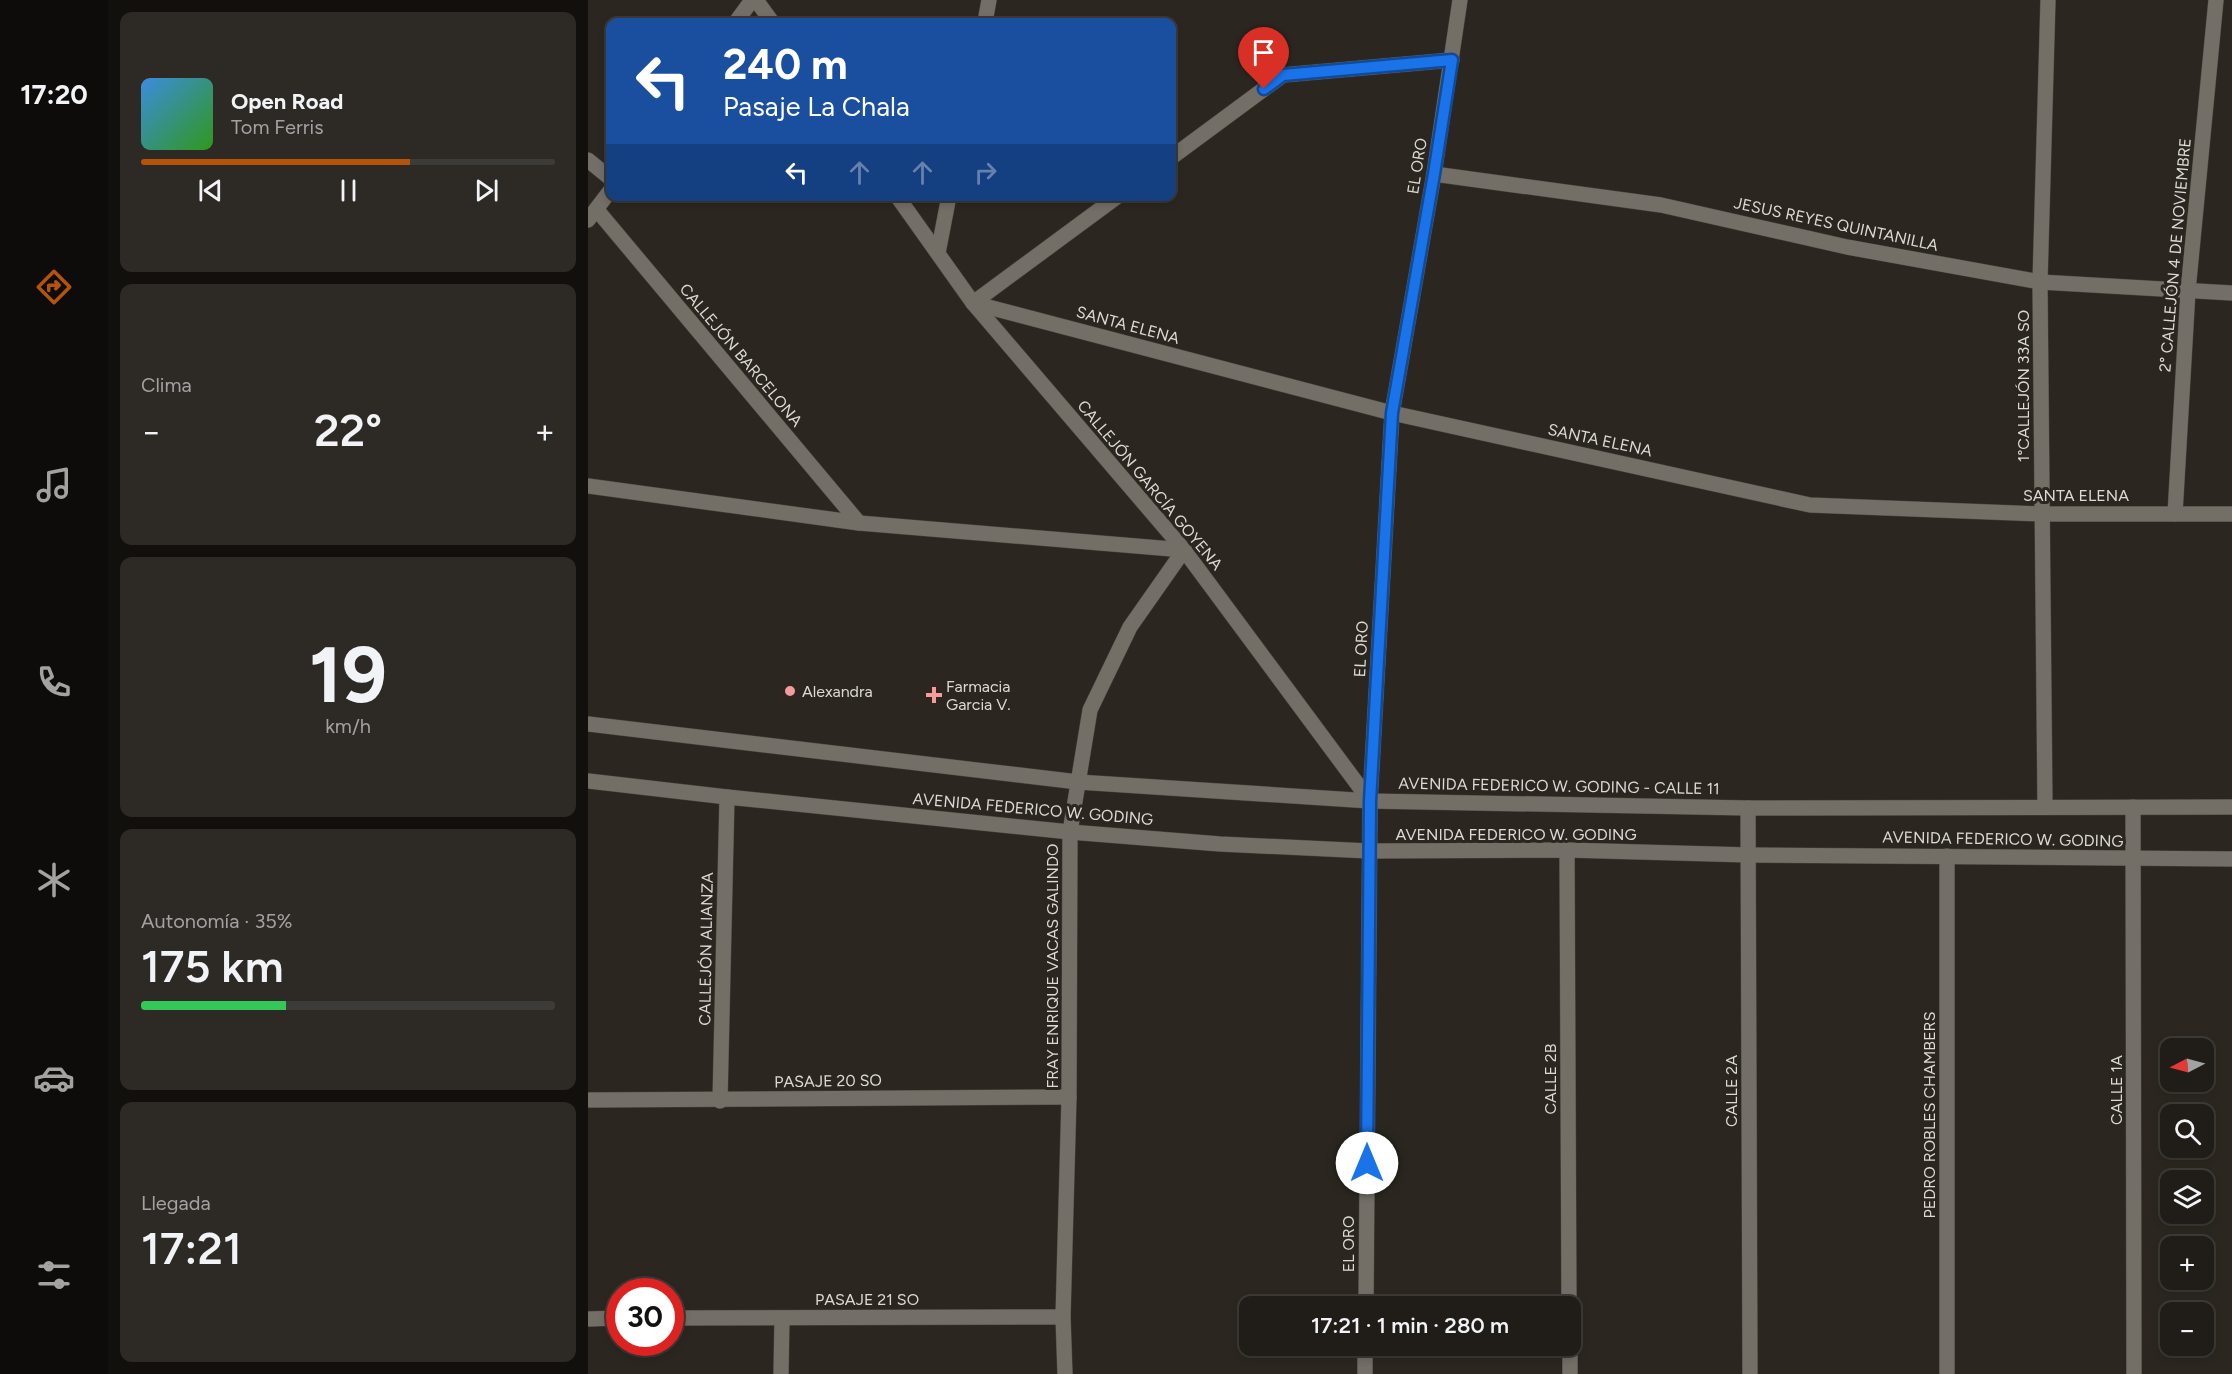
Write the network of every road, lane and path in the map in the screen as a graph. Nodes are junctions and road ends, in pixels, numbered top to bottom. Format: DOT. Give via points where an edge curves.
graph roads {
  1 [pos="754,0"];
  2 [pos="990,0"];
  3 [pos="1460,0"];
  4 [pos="2048,0"];
  5 [pos="2216,0"];
  6 [pos="739,18"];
  7 [pos="769,18"];
  8 [pos="986,18"];
  9 [pos="1452,60"];
  10 [pos="1176,154"];
  11 [pos="588,160"];
  12 [pos="606,174"];
  13 [pos="1434,174"];
  14 [pos="606,196"];
  15 [pos="901,201"];
  16 [pos="949,201"];
  17 [pos="1111,201"];
  18 [pos="592,215"];
  19 [pos="938,253"];
  20 [pos="2040,282"];
  21 [pos="2188,291"];
  22 [pos="2232,293"];
  23 [pos="973,303"];
  24 [pos="1392,413"];
  25 [pos="588,486"];
  26 [pos="2042,514"];
  27 [pos="2175,514"];
  28 [pos="2232,514"];
  29 [pos="859,523"];
  30 [pos="1184,550"];
  31 [pos="588,724"];
  32 [pos="588,781"];
  33 [pos="1078,782"];
  34 [pos="728,798"];
  35 [pos="1370,801"];
  36 [pos="2045,807"];
  37 [pos="2133,807"];
  38 [pos="2232,807"];
  39 [pos="1748,808"];
  40 [pos="1071,831"];
  41 [pos="1567,850"];
  42 [pos="1369,851"];
  43 [pos="1749,855"];
  44 [pos="1947,856"];
  45 [pos="2133,858"];
  46 [pos="2232,859"];
  47 [pos="1069,1097"];
  48 [pos="588,1100"];
  49 [pos="720,1101"];
  50 [pos="1366,1296"];
  51 [pos="1569,1296"];
  52 [pos="1063,1317"];
  53 [pos="588,1318"];
  54 [pos="606,1318"];
  55 [pos="684,1318"];
  56 [pos="782,1318"];
  57 [pos="1365,1356"];
  58 [pos="1570,1356"];
  59 [pos="781,1374"];
  60 [pos="1065,1374"];
  61 [pos="1365,1374"];
  62 [pos="1570,1374"];
  63 [pos="1750,1374"];
  64 [pos="1947,1374"];
  65 [pos="2134,1374"];
  1 -- 6 [label="street"];
  1 -- 7 [label="street"];
  2 -- 8 [label="street"];
  3 -- 9 [label="street, EL ORO"];
  4 -- 20 [label="street, 1°CALLEJÓN 33A SO"];
  5 -- 21 [label="street, 2° CALLEJÓN 4 DE NOVIEMBRE"];
  9 -- 10 [label="street" via="1283,75"];
  9 -- 13 [label="street, EL ORO"];
  11 -- 12 [label="street"];
  13 -- 20 [label="street, JESUS REYES QUINTANILLA" via="1661,205 1848,247"];
  13 -- 24 [label="street, EL ORO"];
  14 -- 18 [label="street"];
  15 -- 19 [label="street, CALLEJÓN GARCÍA GOYENA"];
  16 -- 19 [label="street"];
  17 -- 23 [label="street"];
  18 -- 29 [label="street, CALLEJÓN BARCELONA"];
  19 -- 23 [label="street, CALLEJÓN GARCÍA GOYENA"];
  20 -- 21 [label="street, JESUS REYES QUINTANILLA"];
  20 -- 26 [label="street, 1°CALLEJÓN 33A SO"];
  21 -- 22 [label="street, JESUS REYES QUINTANILLA"];
  21 -- 27 [label="street, 2° CALLEJÓN 4 DE NOVIEMBRE"];
  23 -- 24 [label="street, SANTA ELENA"];
  23 -- 30 [label="street, CALLEJÓN GARCÍA GOYENA"];
  24 -- 26 [label="street, SANTA ELENA" via="1810,506"];
  24 -- 35 [label="street, EL ORO"];
  25 -- 29 [label="street"];
  26 -- 27 [label="street, SANTA ELENA"];
  26 -- 36 [label="street, 1°CALLEJÓN 33A SO"];
  27 -- 28 [label="street, SANTA ELENA"];
  29 -- 30 [label="street"];
  30 -- 33 [label="street, FRAY ENRIQUE VACAS GALINDO" via="1130,627 1090,710"];
  30 -- 35 [label="street, CALLEJÓN GARCÍA GOYENA"];
  31 -- 33 [label="street, AVENIDA FEDERICO W. GODING"];
  32 -- 34 [label="street, AVENIDA FEDERICO W. GODING"];
  33 -- 35 [label="street, AVENIDA FEDERICO W. GODING"];
  33 -- 40 [label="street, FRAY ENRIQUE VACAS GALINDO"];
  34 -- 40 [label="street, AVENIDA FEDERICO W. GODING"];
  34 -- 49 [label="street, CALLEJÓN ALIANZA"];
  35 -- 39 [label="street, AVENIDA FEDERICO W. GODING - CALLE 11"];
  35 -- 42 [label="street, EL ORO"];
  36 -- 37 [label="street, AVENIDA FEDERICO W. GODING"];
  36 -- 39 [label="street, AVENIDA FEDERICO W. GODING"];
  37 -- 38 [label="street, AVENIDA FEDERICO W. GODING"];
  37 -- 45 [label="street, CALLE 1A"];
  39 -- 43 [label="street, CALLE 2A"];
  40 -- 42 [label="street, AVENIDA FEDERICO W. GODING"];
  40 -- 47 [label="street, FRAY ENRIQUE VACAS GALINDO"];
  41 -- 42 [label="street, AVENIDA FEDERICO W. GODING"];
  41 -- 43 [label="street, AVENIDA FEDERICO W. GODING"];
  41 -- 51 [label="street, CALLE 2B"];
  42 -- 50 [label="street, EL ORO"];
  43 -- 44 [label="street, AVENIDA FEDERICO W. GODING"];
  43 -- 63 [label="street, CALLE 2A"];
  44 -- 45 [label="street, AVENIDA FEDERICO W. GODING"];
  44 -- 64 [label="street, PEDRO ROBLES CHAMBERS"];
  45 -- 46 [label="street, AVENIDA FEDERICO W. GODING"];
  45 -- 65 [label="street, CALLE 1A"];
  47 -- 49 [label="street, PASAJE 20 SO"];
  47 -- 52 [label="street, FRAY ENRIQUE VACAS GALINDO"];
  48 -- 49 [label="street, PASAJE 20 SO"];
  52 -- 56 [label="street, PASAJE 21 SO"];
  52 -- 60 [label="street, FRAY ENRIQUE VACAS GALINDO"];
  53 -- 54 [label="street"];
  55 -- 56 [label="street, PASAJE 21 SO"];
  56 -- 59 [label="street"];
  57 -- 61 [label="street"];
  58 -- 62 [label="street"];
}
